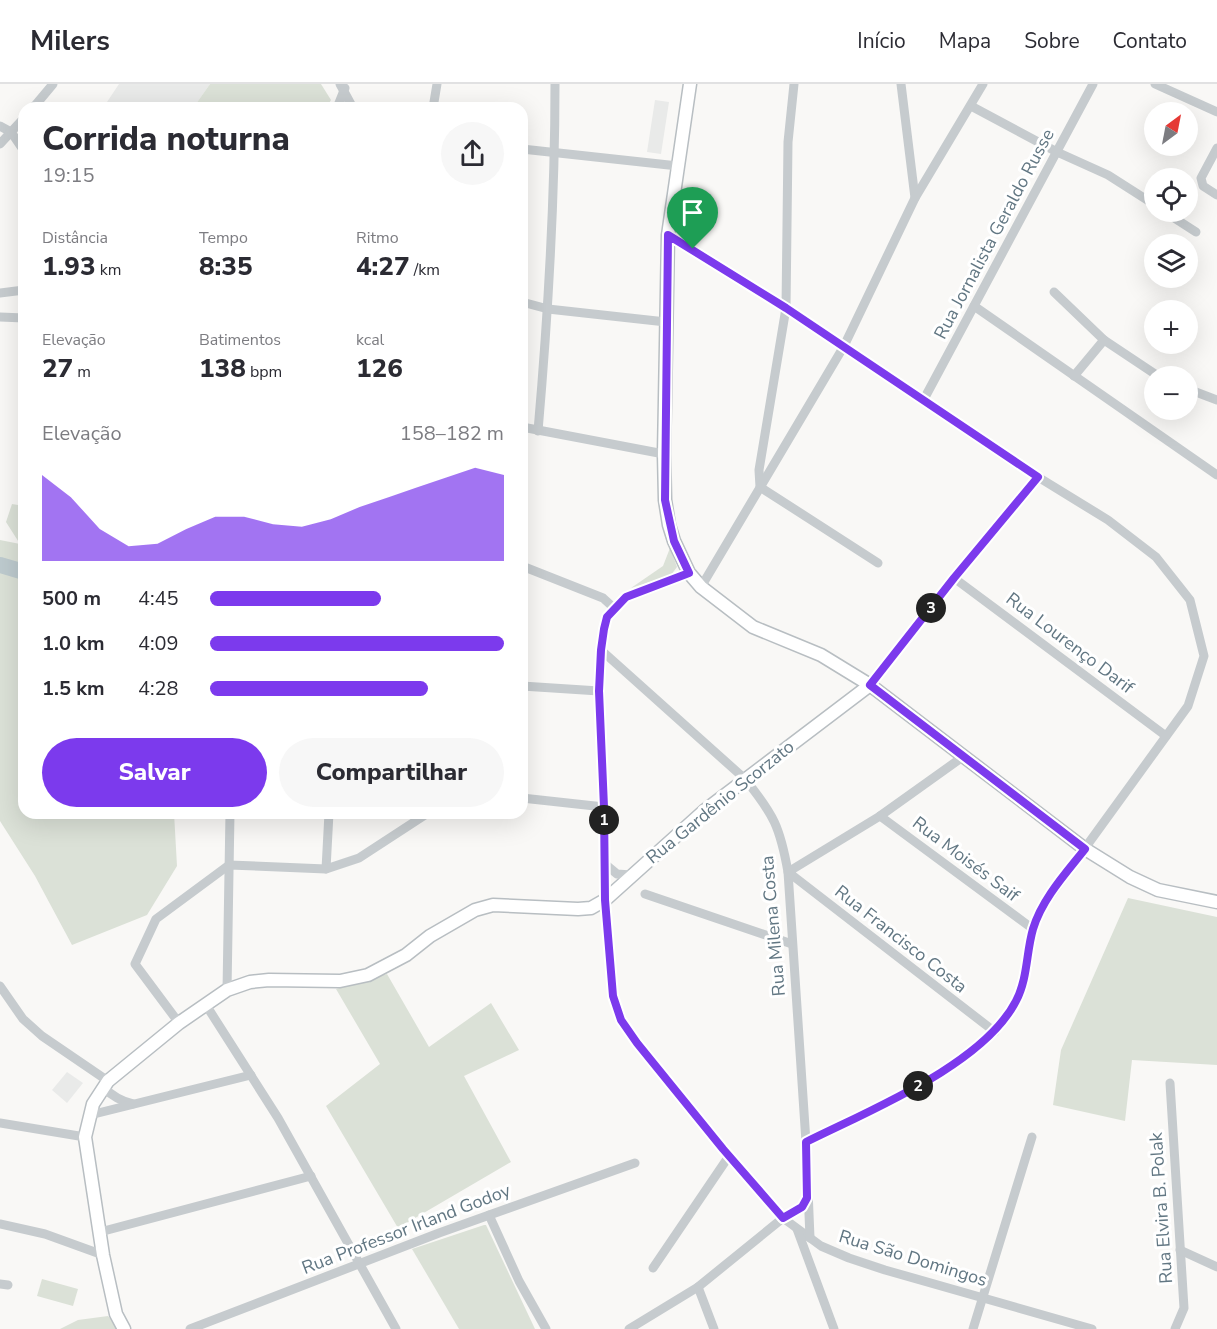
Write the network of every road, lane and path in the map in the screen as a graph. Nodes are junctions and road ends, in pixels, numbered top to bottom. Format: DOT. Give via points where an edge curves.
graph roads {
  1 [pos="53,84"];
  2 [pos="438,84"];
  3 [pos="555,84"];
  4 [pos="690,84"];
  5 [pos="794,84"];
  6 [pos="901,84"];
  7 [pos="983,84"];
  8 [pos="1093,84"];
  9 [pos="1155,84"];
  10 [pos="343,87"];
  11 [pos="38,102"];
  12 [pos="339,102"];
  13 [pos="350,102"];
  14 [pos="434,102"];
  15 [pos="971,106"];
  16 [pos="1217,112"];
  17 [pos="18,124"];
  18 [pos="0,126"];
  19 [pos="11,132"];
  20 [pos="18,142"];
  21 [pos="0,144"];
  22 [pos="1217,148"];
  23 [pos="528,150"];
  24 [pos="1057,152"];
  25 [pos="555,153"];
  26 [pos="678,166"];
  27 [pos="1217,195"];
  28 [pos="915,198"];
  29 [pos="1144,198"];
  30 [pos="1180,222"];
  31 [pos="1196,232"];
  32 [pos="668,235"];
  33 [pos="18,291"];
  34 [pos="1054,292"];
  35 [pos="0,293"];
  36 [pos="528,304"];
  37 [pos="974,306"];
  38 [pos="786,308"];
  39 [pos="548,309"];
  40 [pos="0,317"];
  41 [pos="18,318"];
  42 [pos="666,322"];
  43 [pos="1104,340"];
  44 [pos="843,346"];
  45 [pos="1144,367"];
  46 [pos="1074,376"];
  47 [pos="1198,393"];
  48 [pos="923,400"];
  49 [pos="1217,400"];
  50 [pos="528,428"];
  51 [pos="538,431"];
  52 [pos="664,454"];
  53 [pos="1217,475"];
  54 [pos="1038,477"];
  55 [pos="760,487"];
  56 [pos="878,563"];
  57 [pos="528,568"];
  58 [pos="689,573"];
  59 [pos="954,578"];
  60 [pos="701,587"];
  61 [pos="614,608"];
  62 [pos="601,650"];
  63 [pos="870,685"];
  64 [pos="528,686"];
  65 [pos="599,691"];
  66 [pos="1166,736"];
  67 [pos="964,756"];
  68 [pos="746,779"];
  69 [pos="528,799"];
  70 [pos="604,807"];
  71 [pos="880,816"];
  72 [pos="230,819"];
  73 [pos="329,819"];
  74 [pos="419,819"];
  75 [pos="1085,849"];
  76 [pos="605,864"];
  77 [pos="229,865"];
  78 [pos="326,869"];
  79 [pos="788,872"];
  80 [pos="632,875"];
  81 [pos="645,894"];
  82 [pos="605,900"];
  83 [pos="1217,902"];
  84 [pos="1033,929"];
  85 [pos="792,944"];
  86 [pos="0,986"];
  87 [pos="227,990"];
  88 [pos="206,1005"];
  89 [pos="179,1023"];
  90 [pos="995,1032"];
  91 [pos="251,1075"];
  92 [pos="1170,1083"];
  93 [pos="105,1084"];
  94 [pos="135,1105"];
  95 [pos="90,1115"];
  96 [pos="0,1123"];
  97 [pos="85,1137"];
  98 [pos="1032,1137"];
  99 [pos="806,1142"];
  100 [pos="729,1156"];
  101 [pos="635,1163"];
  102 [pos="310,1176"];
  103 [pos="807,1198"];
  104 [pos="489,1215"];
  105 [pos="783,1218"];
  106 [pos="0,1224"];
  107 [pos="797,1229"];
  108 [pos="100,1232"];
  109 [pos="810,1238"];
  110 [pos="820,1246"];
  111 [pos="1180,1250"];
  112 [pos="103,1255"];
  113 [pos="808,1262"];
  114 [pos="360,1263"];
  115 [pos="1217,1267"];
  116 [pos="653,1268"];
  117 [pos="698,1287"];
  118 [pos="983,1297"];
  119 [pos="124,1329"];
  120 [pos="190,1329"];
  121 [pos="396,1329"];
  122 [pos="546,1329"];
  123 [pos="630,1329"];
  124 [pos="714,1329"];
  125 [pos="834,1329"];
  126 [pos="973,1329"];
  127 [pos="1092,1329"];
  128 [pos="1175,1329"];
  1 -- 11 [label="street"];
  2 -- 14 [label="street"];
  3 -- 25 [label="street"];
  4 -- 26 [label="street"];
  5 -- 38 [label="street" via="788,142"];
  6 -- 28 [label="street"];
  7 -- 15 [label="street"];
  8 -- 24 [label="street, Rua Jornalista Geraldo Russe"];
  9 -- 16 [label="street"];
  10 -- 12 [label="street"];
  10 -- 13 [label="street"];
  15 -- 24 [label="street"];
  15 -- 28 [label="street"];
  17 -- 19 [label="street"];
  18 -- 19 [label="street"];
  19 -- 20 [label="street"];
  19 -- 21 [label="street"];
  22 -- 27 [label="street" via="1201,178 1203,186"];
  23 -- 25 [label="street"];
  24 -- 29 [label="street" via="1108,175"];
  24 -- 37 [label="street, Rua Jornalista Geraldo Russe"];
  25 -- 26 [label="street"];
  25 -- 39 [label="street"];
  26 -- 32 [label="street"];
  28 -- 44 [label="street"];
  30 -- 31 [label="street"];
  32 -- 38 [label="street"];
  32 -- 42 [label="street"];
  33 -- 35 [label="street"];
  34 -- 43 [label="street"];
  36 -- 39 [label="street"];
  37 -- 46 [label="street"];
  37 -- 48 [label="street, Rua Jornalista Geraldo Russe"];
  38 -- 44 [label="street"];
  38 -- 55 [label="street" via="759,470"];
  39 -- 42 [label="street"];
  39 -- 51 [label="street"];
  40 -- 41 [label="street"];
  42 -- 52 [label="street"];
  43 -- 45 [label="street"];
  43 -- 46 [label="street"];
  44 -- 48 [label="street"];
  44 -- 55 [label="street"];
  46 -- 53 [label="street"];
  47 -- 49 [label="street"];
  48 -- 54 [label="street"];
  50 -- 51 [label="street"];
  51 -- 52 [label="street"];
  52 -- 58 [label="street" via="669,525"];
  54 -- 59 [label="street, Rua Gardênio Scorzato"];
  54 -- 66 [label="street" via="1108,520 1156,557 1190,600 1204,656 1188,706"];
  55 -- 56 [label="street"];
  55 -- 60 [label="street"];
  57 -- 61 [label="street" via="603,598"];
  58 -- 60 [label="street"];
  58 -- 61 [label="street" via="626,597"];
  59 -- 63 [label="street, Rua Gardênio Scorzato"];
  59 -- 66 [label="street, Rua Lourenço Darif"];
  60 -- 63 [label="street" via="753,627 820,655"];
  61 -- 62 [label="street, Rua São Domingos" via="607,617"];
  62 -- 65 [label="street, Rua São Domingos"];
  62 -- 68 [label="street, Rua Milena Costa"];
  63 -- 67 [label="street"];
  63 -- 68 [label="street, Rua Gardênio Scorzato"];
  64 -- 65 [label="street"];
  65 -- 70 [label="street, Rua São Domingos"];
  66 -- 75 [label="street"];
  67 -- 71 [label="street"];
  67 -- 75 [label="street"];
  68 -- 79 [label="street, Rua Milena Costa" via="776,821"];
  68 -- 80 [label="street, Rua Gardênio Scorzato"];
  69 -- 70 [label="street"];
  70 -- 76 [label="street, Rua São Domingos"];
  71 -- 79 [label="street"];
  71 -- 84 [label="street, Rua Moisés Saif"];
  72 -- 77 [label="street"];
  73 -- 78 [label="street"];
  74 -- 78 [label="street" via="359,858"];
  75 -- 83 [label="street" via="1158,890"];
  75 -- 84 [label="street" via="1043,906"];
  76 -- 80 [label="street" via="617,874"];
  76 -- 82 [label="street, Rua São Domingos"];
  77 -- 78 [label="street"];
  77 -- 87 [label="street"];
  77 -- 89 [label="street" via="156,919 135,964"];
  79 -- 85 [label="street, Rua Milena Costa"];
  79 -- 90 [label="street, Rua Francisco Costa"];
  80 -- 82 [label="street, Rua Gardênio Scorzato"];
  81 -- 85 [label="street"];
  82 -- 87 [label="street, Rua Gardênio Scorzato" via="591,908 578,909 493,905 475,910 368,975 340,981 250,982"];
  82 -- 100 [label="street, Rua São Domingos" via="613,996 621,1020"];
  84 -- 90 [label="street" via="1022,987"];
  85 -- 99 [label="street, Rua Milena Costa"];
  86 -- 93 [label="street" via="23,1019"];
  87 -- 88 [label="street, Rua Gardênio Scorzato"];
  88 -- 89 [label="street, Rua Gardênio Scorzato"];
  88 -- 91 [label="street"];
  89 -- 93 [label="street, Rua Gardênio Scorzato"];
  90 -- 99 [label="street" via="934,1078"];
  91 -- 94 [label="street"];
  91 -- 102 [label="street"];
  92 -- 111 [label="street, Rua Elvira B. Polak"];
  93 -- 94 [label="street" via="112,1096"];
  93 -- 95 [label="street, Rua Gardênio Scorzato"];
  94 -- 95 [label="street"];
  95 -- 97 [label="street, Rua Gardênio Scorzato"];
  96 -- 97 [label="street"];
  97 -- 108 [label="street, Rua Gardênio Scorzato"];
  98 -- 118 [label="street"];
  99 -- 103 [label="street, Rua Milena Costa"];
  100 -- 105 [label="street, Rua São Domingos"];
  100 -- 116 [label="street"];
  101 -- 104 [label="street, Rua Professor Irland Godoy"];
  102 -- 108 [label="street"];
  102 -- 114 [label="street"];
  103 -- 105 [label="street" via="802,1207"];
  103 -- 109 [label="street, Rua Milena Costa"];
  104 -- 114 [label="street, Rua Professor Irland Godoy"];
  104 -- 122 [label="street"];
  105 -- 107 [label="street, Rua São Domingos"];
  105 -- 117 [label="street"];
  106 -- 112 [label="street" via="45,1234"];
  107 -- 109 [label="street, Rua São Domingos"];
  107 -- 113 [label="street"];
  108 -- 112 [label="street, Rua Gardênio Scorzato"];
  109 -- 110 [label="street, Rua São Domingos"];
  110 -- 113 [label="street"];
  110 -- 118 [label="street, Rua São Domingos" via="859,1262"];
  111 -- 115 [label="street"];
  111 -- 128 [label="street, Rua Elvira B. Polak" via="1184,1308"];
  112 -- 119 [label="street, Rua Gardênio Scorzato" via="116,1314"];
  113 -- 125 [label="street"];
  114 -- 120 [label="street, Rua Professor Irland Godoy"];
  114 -- 121 [label="street"];
  117 -- 123 [label="street"];
  117 -- 124 [label="street"];
  118 -- 126 [label="street"];
  118 -- 127 [label="street, Rua São Domingos"];
}
